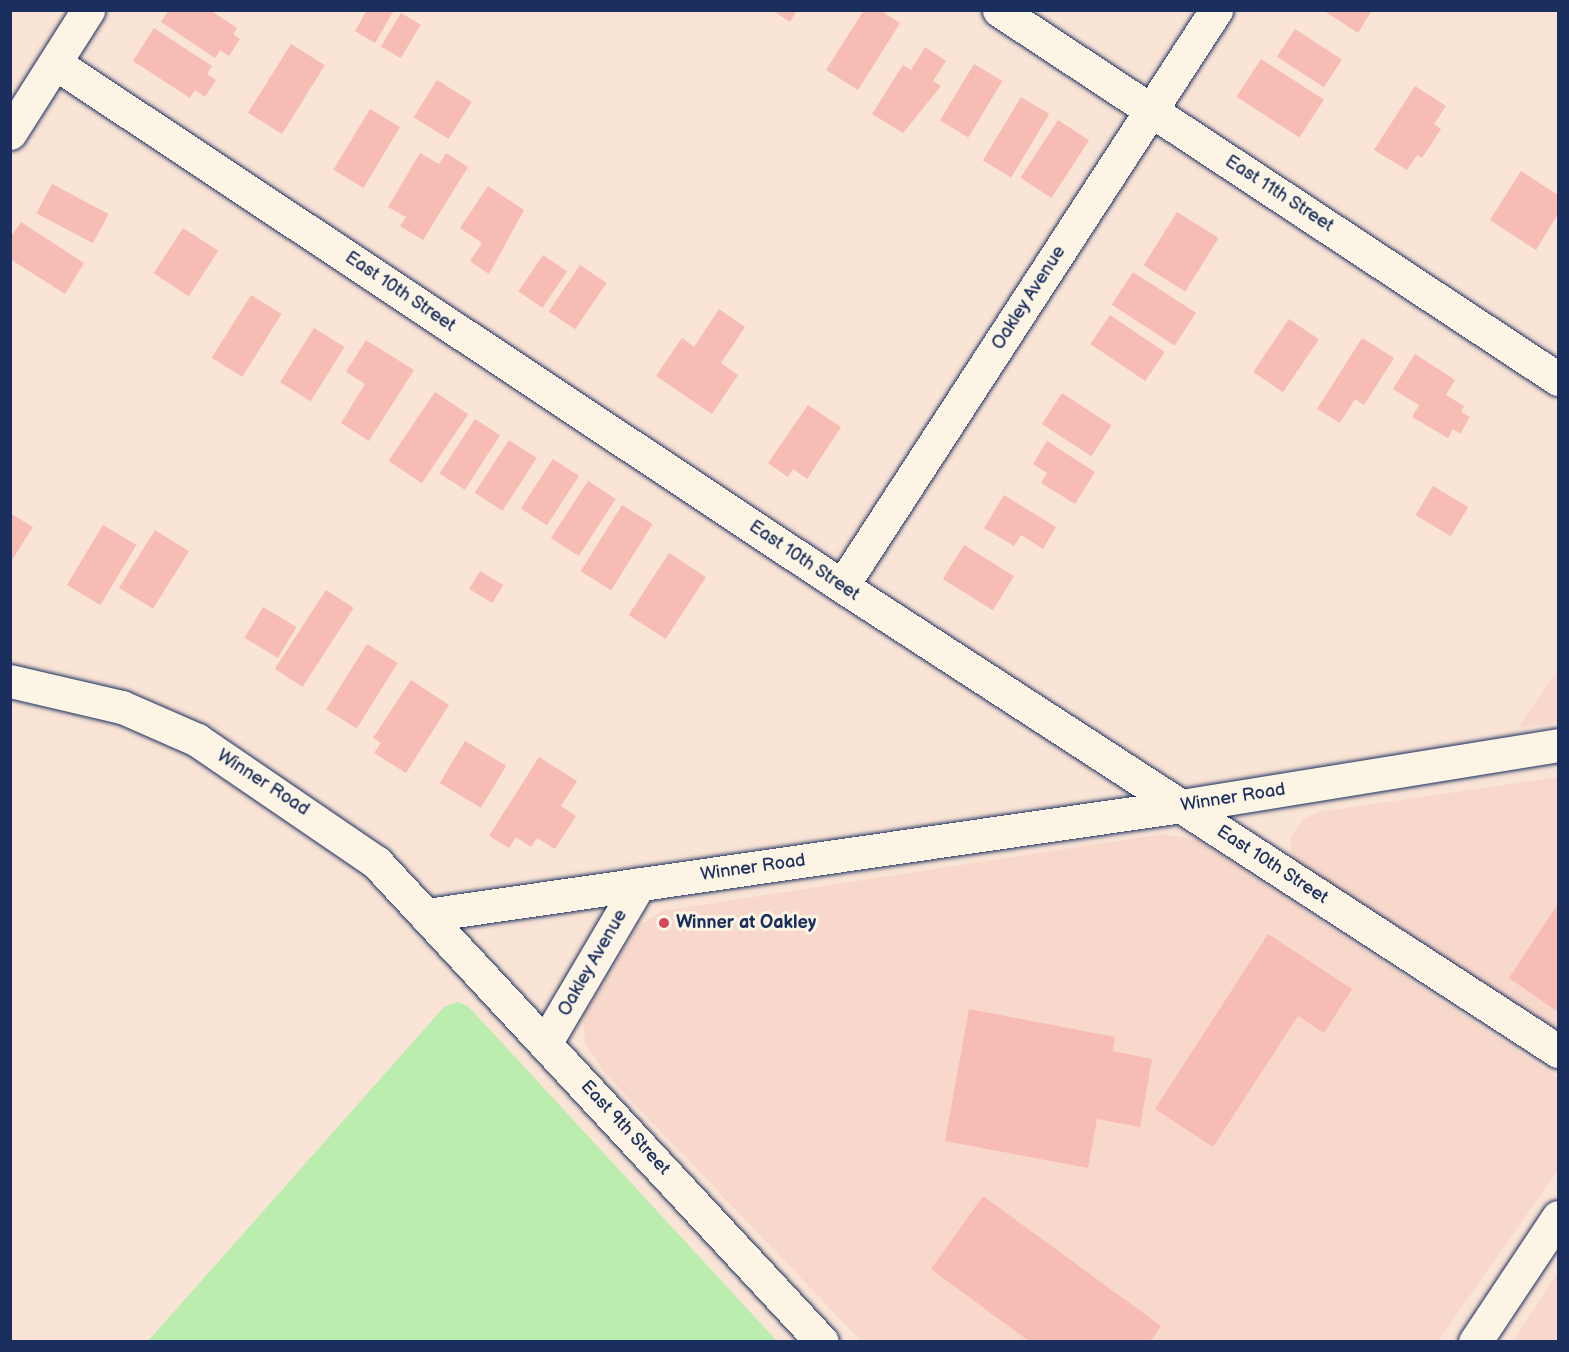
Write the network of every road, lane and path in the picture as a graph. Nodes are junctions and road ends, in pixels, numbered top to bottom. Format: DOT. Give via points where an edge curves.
graph roads {
  1 [pos="88,10"];
  2 [pos="999,10"];
  3 [pos="1216,10"];
  4 [pos="55,63"];
  5 [pos="1150,109"];
  6 [pos="10,133"];
  7 [pos="1558,379"];
  8 [pos="842,586"];
  9 [pos="10,681"];
  10 [pos="1558,745"];
  11 [pos="1182,806"];
  12 [pos="639,885"];
  13 [pos="427,915"];
  14 [pos="546,1042"];
  15 [pos="1558,1051"];
  16 [pos="1558,1217"];
  17 [pos="822,1341"];
  18 [pos="1476,1341"];
  1 -- 4 [label="street"];
  2 -- 5 [label="street, East 11th Street"];
  3 -- 5 [label="street, Oakley Avenue"];
  4 -- 6 [label="street"];
  4 -- 8 [label="street, East 10th Street"];
  5 -- 7 [label="street, East 11th Street"];
  5 -- 8 [label="street, Oakley Avenue"];
  8 -- 11 [label="street, East 10th Street"];
  9 -- 13 [label="street, Winner Road" via="122,707 197,740 376,862"];
  10 -- 11 [label="street, Winner Road"];
  11 -- 12 [label="street, Winner Road"];
  11 -- 15 [label="street, East 10th Street"];
  12 -- 13 [label="street, Winner Road"];
  12 -- 14 [label="street, Oakley Avenue"];
  13 -- 14 [label="street, East 9th Street"];
  14 -- 17 [label="street, East 9th Street"];
  16 -- 18 [label="street"];
}
